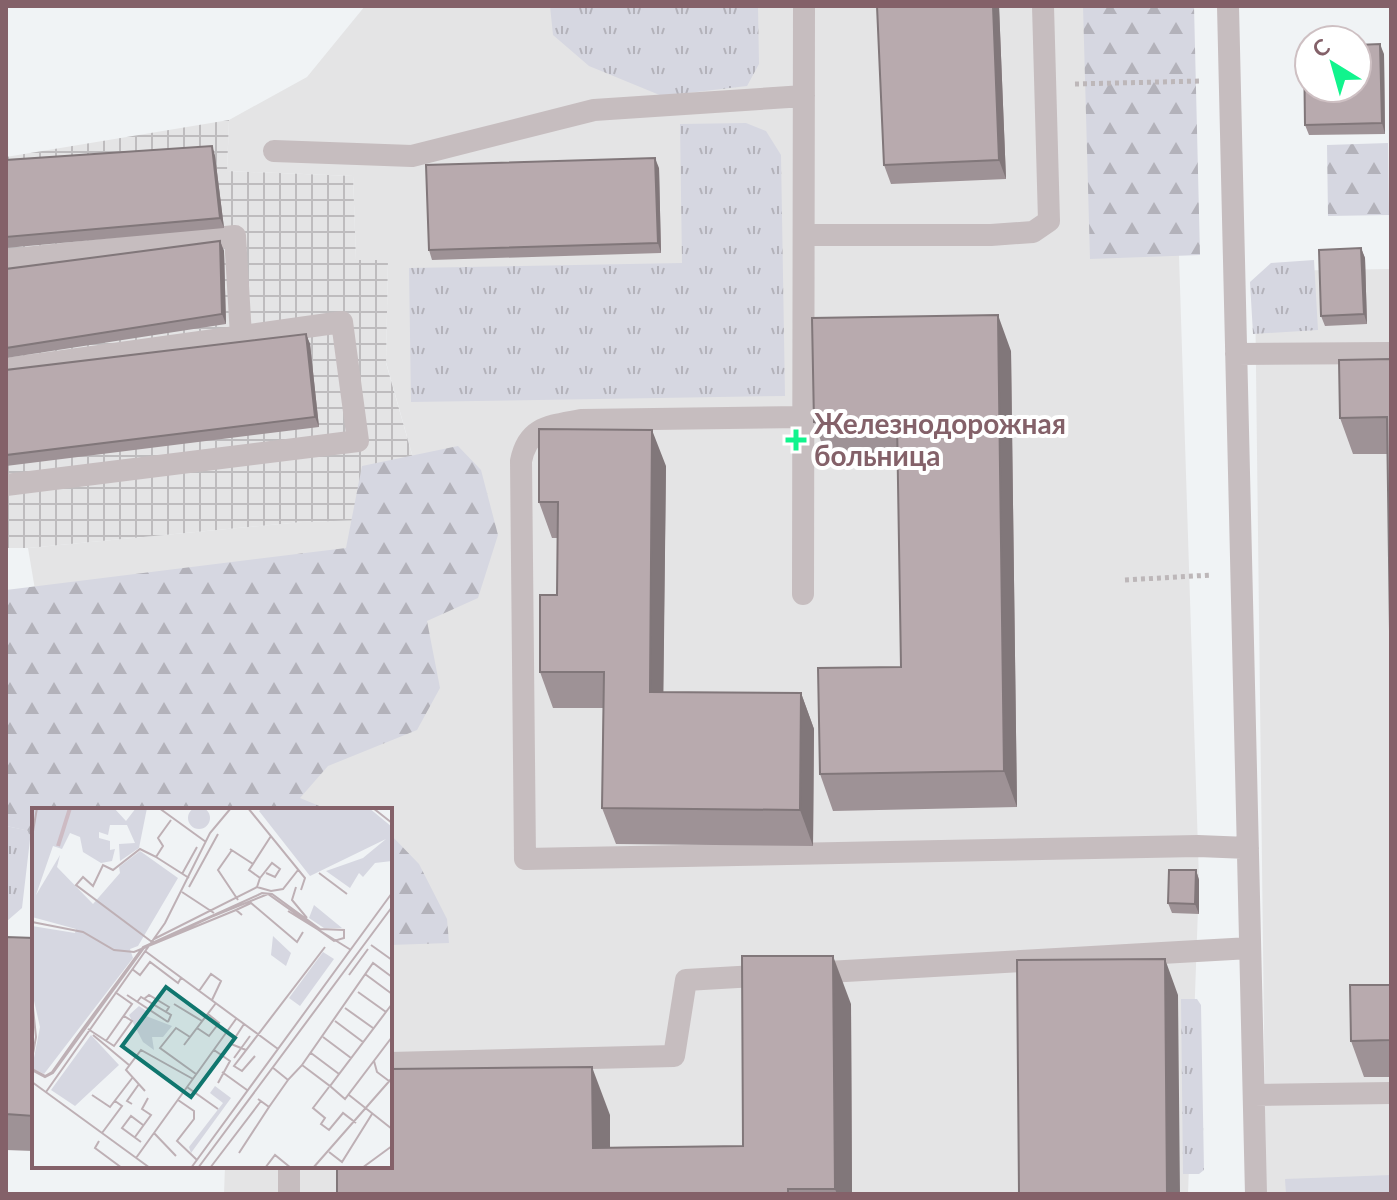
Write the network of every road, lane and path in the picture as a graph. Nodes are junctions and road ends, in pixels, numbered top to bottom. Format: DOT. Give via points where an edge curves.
graph roads {
  1 [pos="804,6"];
  2 [pos="1043,6"];
  3 [pos="1228,6"];
  4 [pos="1230,81"];
  5 [pos="1045,85"];
  6 [pos="804,96"];
  7 [pos="274,151"];
  8 [pos="804,235"];
  9 [pos="6,260"];
  10 [pos="241,336"];
  11 [pos="1391,353"];
  12 [pos="1236,354"];
  13 [pos="6,369"];
  14 [pos="803,417"];
  15 [pos="6,485"];
  16 [pos="1241,574"];
  17 [pos="1125,580"];
  18 [pos="803,594"];
  19 [pos="1248,848"];
  20 [pos="1250,948"];
  21 [pos="392,1063"];
  22 [pos="1391,1093"];
  23 [pos="1254,1095"];
  24 [pos="289,1168"];
  25 [pos="289,1194"];
  26 [pos="1256,1194"];
  1 -- 6 [label="lane"];
  2 -- 5 [label="lane"];
  3 -- 4 [label="lane"];
  4 -- 5 [label="path"];
  4 -- 12 [label="lane"];
  5 -- 8 [label="lane" via="1049,221 1033,232"];
  6 -- 7 [label="lane" via="594,110 412,156"];
  6 -- 8 [label="lane"];
  8 -- 14 [label="lane"];
  9 -- 10 [label="lane" via="235,236"];
  10 -- 13 [label="lane"];
  10 -- 15 [label="lane" via="342,322 358,441"];
  11 -- 12 [label="lane"];
  12 -- 16 [label="lane"];
  14 -- 18 [label="lane"];
  14 -- 19 [label="lane" via="581,420 550,426 524,445 525,859"];
  16 -- 17 [label="path"];
  16 -- 19 [label="lane"];
  19 -- 20 [label="lane"];
  20 -- 21 [label="lane" via="686,980 674,1056"];
  20 -- 23 [label="lane"];
  22 -- 23 [label="lane"];
  23 -- 26 [label="lane"];
  24 -- 25 [label="lane"];
}
